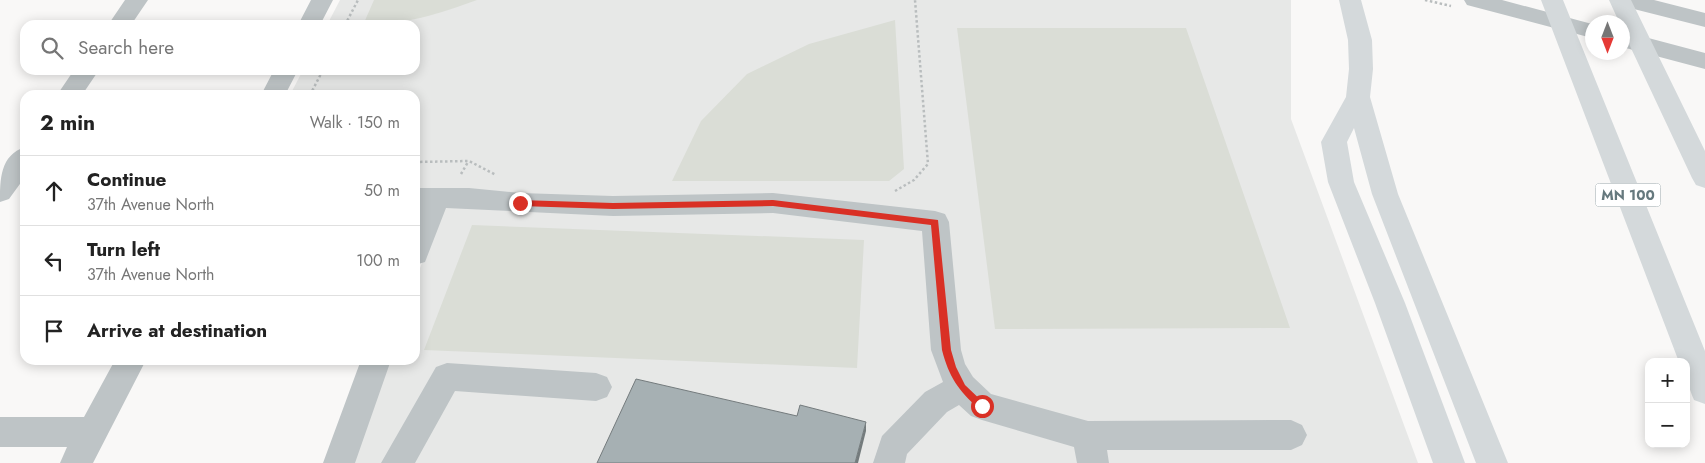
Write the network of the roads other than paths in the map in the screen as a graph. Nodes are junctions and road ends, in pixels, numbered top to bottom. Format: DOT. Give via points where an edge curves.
graph roads {
  1 [pos="137,0"];
  2 [pos="322,0"];
  3 [pos="1350,0"];
  4 [pos="1552,0"];
  5 [pos="1620,0"];
  6 [pos="1626,0"];
  7 [pos="1464,3"];
  8 [pos="123,20"];
  9 [pos="312,20"];
  10 [pos="1705,20"];
  11 [pos="1585,29"];
  12 [pos="1630,41"];
  13 [pos="1705,61"];
  14 [pos="83,75"];
  15 [pos="283,75"];
  16 [pos="73,90"];
  17 [pos="276,90"];
  18 [pos="1358,97"];
  19 [pos="20,164"];
  20 [pos="1705,178"];
  21 [pos="0,192"];
  22 [pos="425,198"];
  23 [pos="420,226"];
  24 [pos="128,365"];
  25 [pos="374,365"];
  26 [pos="596,388"];
  27 [pos="962,388"];
  28 [pos="1705,390"];
  29 [pos="0,432"];
  30 [pos="91,432"];
  31 [pos="1292,435"];
  32 [pos="1091,450"];
  33 [pos="76,463"];
  34 [pos="339,463"];
  35 [pos="397,463"];
  36 [pos="889,463"];
  37 [pos="1449,463"];
  38 [pos="1492,463"];
  1 -- 8 [label="street"];
  2 -- 9 [label="street"];
  3 -- 18 [label="highway" via="1360,40"];
  4 -- 28 [label="highway, MN 100"];
  5 -- 20 [label="highway"];
  6 -- 10 [label="street"];
  7 -- 11 [label="street"];
  12 -- 13 [label="street"];
  14 -- 16 [label="street"];
  15 -- 17 [label="street"];
  18 -- 37 [label="highway" via="1334,142 1341,182"];
  18 -- 38 [label="highway" via="1385,194"];
  19 -- 21 [label="street"];
  22 -- 23 [label="street"];
  22 -- 27 [label="street" via="613,206 773,203 935,222 946,350"];
  24 -- 30 [label="street"];
  25 -- 34 [label="street"];
  26 -- 35 [label="street" via="447,377"];
  27 -- 32 [label="street" via="982,406"];
  27 -- 36 [label="street" via="936,402 892,447"];
  29 -- 30 [label="street"];
  30 -- 33 [label="street"];
  31 -- 32 [label="street" via="1148,434"];
}
